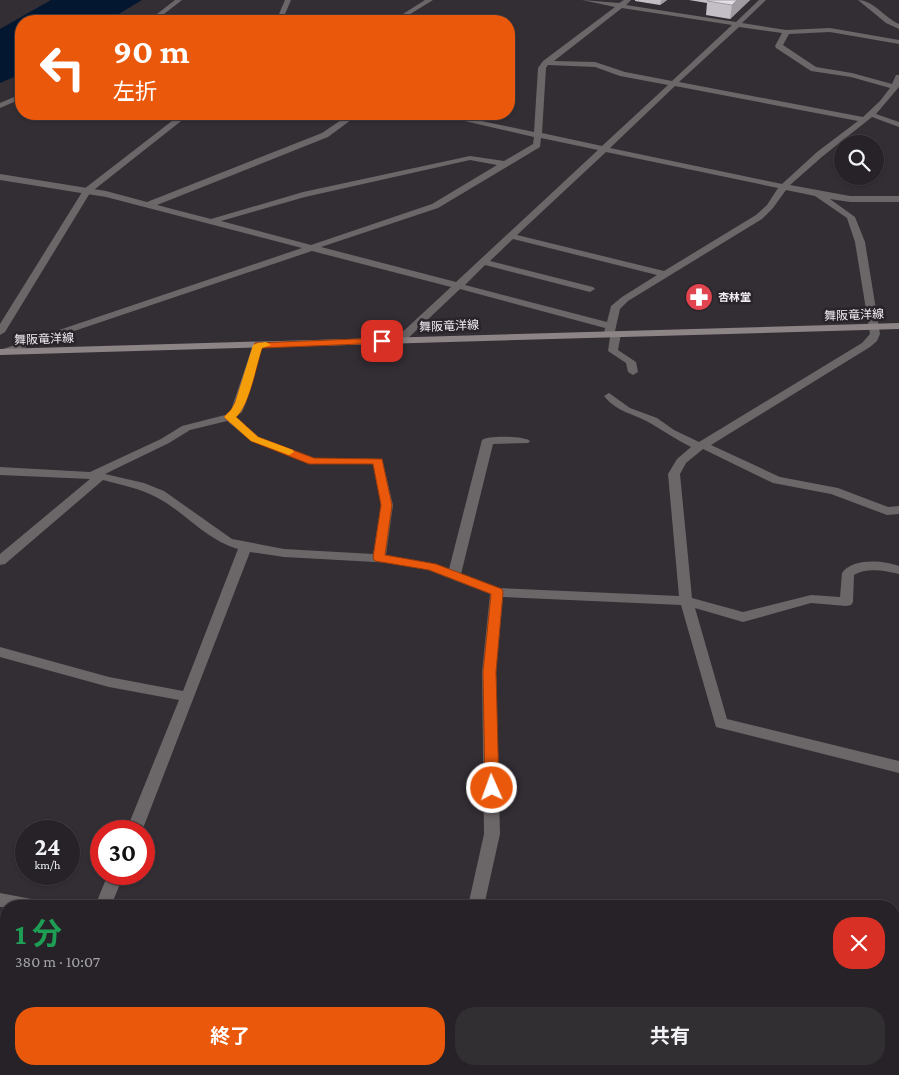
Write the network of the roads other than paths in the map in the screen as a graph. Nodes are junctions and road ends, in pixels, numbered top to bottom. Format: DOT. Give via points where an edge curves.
graph roads {
  1 [pos="179,0"];
  2 [pos="288,0"];
  3 [pos="430,0"];
  4 [pos="585,0"];
  5 [pos="628,0"];
  6 [pos="763,0"];
  7 [pos="861,0"];
  8 [pos="620,6"];
  9 [pos="159,15"];
  10 [pos="282,15"];
  11 [pos="406,15"];
  12 [pos="735,25"];
  13 [pos="899,27"];
  14 [pos="786,32"];
  15 [pos="899,42"];
  16 [pos="546,63"];
  17 [pos="899,77"];
  18 [pos="672,84"];
  19 [pos="895,87"];
  20 [pos="15,99"];
  21 [pos="0,106"];
  22 [pos="867,117"];
  23 [pos="178,120"];
  24 [pos="346,120"];
  25 [pos="466,120"];
  26 [pos="899,125"];
  27 [pos="537,135"];
  28 [pos="602,150"];
  29 [pos="506,164"];
  30 [pos="0,177"];
  31 [pos="784,187"];
  32 [pos="87,191"];
  33 [pos="818,194"];
  34 [pos="899,199"];
  35 [pos="148,206"];
  36 [pos="209,222"];
  37 [pos="510,236"];
  38 [pos="309,248"];
  39 [pos="483,262"];
  40 [pos="665,274"];
  41 [pos="457,286"];
  42 [pos="590,289"];
  43 [pos="873,326"];
  44 [pos="899,326"];
  45 [pos="612,331"];
  46 [pos="0,332"];
  47 [pos="400,340"];
  48 [pos="258,345"];
  49 [pos="2,352"];
  50 [pos="632,372"];
  51 [pos="609,396"];
  52 [pos="230,417"];
  53 [pos="524,441"];
  54 [pos="701,446"];
  55 [pos="0,470"];
  56 [pos="97,475"];
  57 [pos="899,510"];
  58 [pos="245,547"];
  59 [pos="379,558"];
  60 [pos="0,561"];
  61 [pos="899,570"];
  62 [pos="454,576"];
  63 [pos="498,592"];
  64 [pos="686,601"];
  65 [pos="0,652"];
  66 [pos="188,697"];
  67 [pos="899,767"];
  68 [pos="138,820"];
  69 [pos="112,885"];
  70 [pos="105,900"];
  71 [pos="477,900"];
  1 -- 9 [label="street"];
  2 -- 10 [label="street"];
  3 -- 11 [label="street"];
  4 -- 8 [label="street"];
  5 -- 8 [label="street"];
  6 -- 12 [label="street"];
  7 -- 13 [label="street"];
  8 -- 12 [label="street"];
  8 -- 16 [label="street"];
  12 -- 14 [label="street"];
  12 -- 18 [label="street"];
  14 -- 15 [label="street" via="836,31"];
  14 -- 19 [label="street" via="780,46 814,69"];
  16 -- 18 [label="street" via="592,63 623,74"];
  16 -- 27 [label="street" via="542,68"];
  17 -- 19 [label="street"];
  18 -- 22 [label="street"];
  18 -- 28 [label="street"];
  19 -- 22 [label="street"];
  20 -- 21 [label="street"];
  22 -- 26 [label="street"];
  22 -- 31 [label="street"];
  23 -- 32 [label="street"];
  24 -- 35 [label="street" via="325,135"];
  25 -- 27 [label="street"];
  27 -- 28 [label="street"];
  27 -- 29 [label="street" via="537,145"];
  28 -- 31 [label="street"];
  28 -- 37 [label="street"];
  29 -- 36 [label="street" via="470,158 303,195"];
  29 -- 38 [label="street" via="436,206"];
  30 -- 32 [label="street"];
  31 -- 33 [label="street"];
  31 -- 40 [label="street" via="773,205 759,217"];
  32 -- 35 [label="street"];
  32 -- 46 [label="street"];
  33 -- 34 [label="street" via="850,199"];
  33 -- 43 [label="street" via="851,216 860,242"];
  35 -- 36 [label="street"];
  36 -- 38 [label="street"];
  37 -- 39 [label="street"];
  37 -- 40 [label="street"];
  38 -- 41 [label="street"];
  38 -- 49 [label="street"];
  39 -- 41 [label="street"];
  39 -- 42 [label="street"];
  40 -- 45 [label="street" via="615,308"];
  41 -- 45 [label="street"];
  41 -- 47 [label="street"];
  43 -- 44 [label="main road, 舞阪竜洋線"];
  43 -- 45 [label="main road, 舞阪竜洋線"];
  43 -- 54 [label="street" via="875,334 866,345"];
  45 -- 47 [label="main road, 舞阪竜洋線"];
  45 -- 50 [label="street" via="612,351 631,362"];
  47 -- 48 [label="main road, 舞阪竜洋線"];
  48 -- 49 [label="main road, 舞阪竜洋線"];
  48 -- 52 [label="street" via="240,403"];
  51 -- 54 [label="street" via="626,410 653,420"];
  52 -- 56 [label="street" via="186,428"];
  52 -- 59 [label="street" via="255,439 313,461 378,461 386,505"];
  53 -- 62 [label="street" via="488,440"];
  54 -- 57 [label="street" via="777,480 834,491 887,511"];
  54 -- 64 [label="street" via="681,461 674,474"];
  55 -- 56 [label="street"];
  56 -- 58 [label="street" via="160,494 228,542"];
  56 -- 60 [label="street"];
  58 -- 59 [label="street" via="284,553"];
  58 -- 66 [label="street"];
  59 -- 62 [label="street" via="431,567"];
  61 -- 64 [label="street" via="858,567 848,574 846,602 811,599 743,617"];
  62 -- 63 [label="street"];
  63 -- 64 [label="street"];
  63 -- 71 [label="street" via="489,672 492,834"];
  64 -- 67 [label="street" via="721,722"];
  65 -- 66 [label="street" via="109,682"];
  66 -- 68 [label="street"];
  69 -- 70 [label="street"];
}
